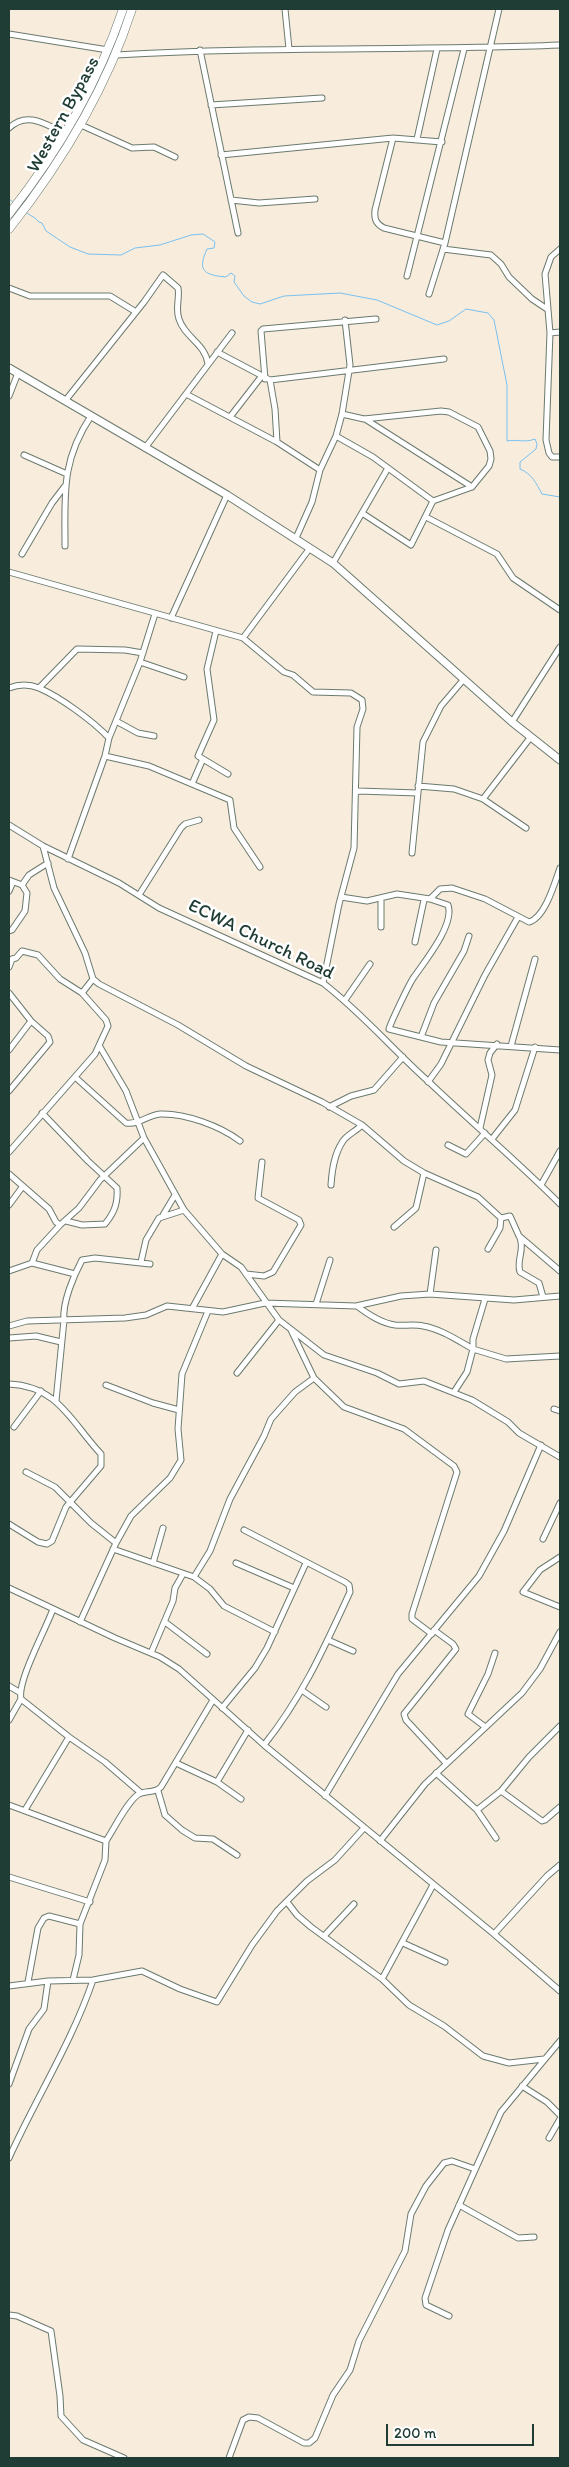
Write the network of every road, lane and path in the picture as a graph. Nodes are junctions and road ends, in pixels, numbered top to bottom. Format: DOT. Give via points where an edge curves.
graph roads {
  1 [pos="123,9"];
  2 [pos="132,9"];
  3 [pos="285,9"];
  4 [pos="498,9"];
  5 [pos="9,34"];
  6 [pos="560,45"];
  7 [pos="489,48"];
  8 [pos="289,49"];
  9 [pos="464,49"];
  10 [pos="108,50"];
  11 [pos="200,50"];
  12 [pos="437,50"];
  13 [pos="116,55"];
  14 [pos="322,98"];
  15 [pos="211,105"];
  16 [pos="81,126"];
  17 [pos="9,128"];
  18 [pos="64,133"];
  19 [pos="393,138"];
  20 [pos="417,139"];
  21 [pos="442,142"];
  22 [pos="221,155"];
  23 [pos="175,157"];
  24 [pos="315,199"];
  25 [pos="231,200"];
  26 [pos="9,214"];
  27 [pos="9,229"];
  28 [pos="238,232"];
  29 [pos="417,236"];
  30 [pos="445,243"];
  31 [pos="560,248"];
  32 [pos="443,249"];
  33 [pos="407,276"];
  34 [pos="9,288"];
  35 [pos="429,294"];
  36 [pos="546,309"];
  37 [pos="136,312"];
  38 [pos="376,319"];
  39 [pos="344,320"];
  40 [pos="550,332"];
  41 [pos="560,332"];
  42 [pos="232,334"];
  43 [pos="217,352"];
  44 [pos="444,359"];
  45 [pos="208,364"];
  46 [pos="9,368"];
  47 [pos="349,370"];
  48 [pos="18,373"];
  49 [pos="266,379"];
  50 [pos="186,394"];
  51 [pos="9,396"];
  52 [pos="65,401"];
  53 [pos="342,414"];
  54 [pos="91,416"];
  55 [pos="230,417"];
  56 [pos="364,419"];
  57 [pos="336,436"];
  58 [pos="277,442"];
  59 [pos="145,448"];
  60 [pos="24,455"];
  61 [pos="560,457"];
  62 [pos="388,468"];
  63 [pos="320,470"];
  64 [pos="67,474"];
  65 [pos="65,486"];
  66 [pos="472,487"];
  67 [pos="227,495"];
  68 [pos="434,501"];
  69 [pos="362,513"];
  70 [pos="426,517"];
  71 [pos="296,538"];
  72 [pos="65,546"];
  73 [pos="310,548"];
  74 [pos="22,554"];
  75 [pos="333,563"];
  76 [pos="9,572"];
  77 [pos="560,610"];
  78 [pos="155,614"];
  79 [pos="171,618"];
  80 [pos="216,631"];
  81 [pos="243,638"];
  82 [pos="560,647"];
  83 [pos="143,653"];
  84 [pos="140,662"];
  85 [pos="184,677"];
  86 [pos="464,679"];
  87 [pos="9,688"];
  88 [pos="39,688"];
  89 [pos="116,721"];
  90 [pos="512,722"];
  91 [pos="154,736"];
  92 [pos="109,738"];
  93 [pos="530,738"];
  94 [pos="105,756"];
  95 [pos="560,760"];
  96 [pos="202,761"];
  97 [pos="228,774"];
  98 [pos="192,784"];
  99 [pos="418,786"];
  100 [pos="356,793"];
  101 [pos="418,793"];
  102 [pos="483,799"];
  103 [pos="199,820"];
  104 [pos="9,825"];
  105 [pos="526,828"];
  106 [pos="43,846"];
  107 [pos="412,853"];
  108 [pos="68,859"];
  109 [pos="48,863"];
  110 [pos="260,867"];
  111 [pos="560,868"];
  112 [pos="11,881"];
  113 [pos="22,885"];
  114 [pos="9,891"];
  115 [pos="138,895"];
  116 [pos="341,897"];
  117 [pos="381,899"];
  118 [pos="427,900"];
  119 [pos="518,917"];
  120 [pos="380,927"];
  121 [pos="9,931"];
  122 [pos="469,936"];
  123 [pos="415,942"];
  124 [pos="535,958"];
  125 [pos="370,964"];
  126 [pos="9,967"];
  127 [pos="93,978"];
  128 [pos="323,983"];
  129 [pos="9,993"];
  130 [pos="82,993"];
  131 [pos="345,1000"];
  132 [pos="31,1021"];
  133 [pos="389,1029"];
  134 [pos="378,1032"];
  135 [pos="421,1037"];
  136 [pos="453,1042"];
  137 [pos="497,1044"];
  138 [pos="511,1046"];
  139 [pos="100,1047"];
  140 [pos="535,1047"];
  141 [pos="9,1050"];
  142 [pos="560,1050"];
  143 [pos="403,1057"];
  144 [pos="75,1078"];
  145 [pos="428,1082"];
  146 [pos="9,1090"];
  147 [pos="329,1107"];
  148 [pos="42,1113"];
  149 [pos="138,1122"];
  150 [pos="362,1125"];
  151 [pos="480,1128"];
  152 [pos="485,1133"];
  153 [pos="144,1138"];
  154 [pos="492,1140"];
  155 [pos="240,1141"];
  156 [pos="448,1145"];
  157 [pos="560,1151"];
  158 [pos="9,1152"];
  159 [pos="262,1162"];
  160 [pos="424,1173"];
  161 [pos="9,1174"];
  162 [pos="104,1176"];
  163 [pos="331,1185"];
  164 [pos="541,1185"];
  165 [pos="23,1186"];
  166 [pos="175,1195"];
  167 [pos="9,1204"];
  168 [pos="560,1204"];
  169 [pos="184,1210"];
  170 [pos="163,1215"];
  171 [pos="501,1218"];
  172 [pos="63,1223"];
  173 [pos="394,1227"];
  174 [pos="519,1236"];
  175 [pos="488,1249"];
  176 [pos="436,1250"];
  177 [pos="222,1254"];
  178 [pos="330,1260"];
  179 [pos="141,1262"];
  180 [pos="32,1263"];
  181 [pos="150,1264"];
  182 [pos="9,1271"];
  183 [pos="560,1271"];
  184 [pos="75,1274"];
  185 [pos="246,1274"];
  186 [pos="430,1294"];
  187 [pos="560,1296"];
  188 [pos="543,1297"];
  189 [pos="485,1299"];
  190 [pos="265,1304"];
  191 [pos="316,1304"];
  192 [pos="356,1306"];
  193 [pos="193,1307"];
  194 [pos="208,1311"];
  195 [pos="64,1320"];
  196 [pos="279,1320"];
  197 [pos="9,1326"];
  198 [pos="290,1329"];
  199 [pos="9,1338"];
  200 [pos="61,1342"];
  201 [pos="473,1349"];
  202 [pos="560,1356"];
  203 [pos="237,1373"];
  204 [pos="314,1378"];
  205 [pos="9,1384"];
  206 [pos="106,1385"];
  207 [pos="41,1391"];
  208 [pos="454,1392"];
  209 [pos="56,1401"];
  210 [pos="179,1410"];
  211 [pos="14,1427"];
  212 [pos="541,1445"];
  213 [pos="560,1457"];
  214 [pos="26,1472"];
  215 [pos="71,1500"];
  216 [pos="560,1503"];
  217 [pos="9,1524"];
  218 [pos="163,1528"];
  219 [pos="244,1530"];
  220 [pos="543,1539"];
  221 [pos="114,1546"];
  222 [pos="560,1557"];
  223 [pos="306,1562"];
  224 [pos="153,1563"];
  225 [pos="236,1563"];
  226 [pos="184,1574"];
  227 [pos="194,1577"];
  228 [pos="9,1588"];
  229 [pos="294,1588"];
  230 [pos="560,1607"];
  231 [pos="53,1609"];
  232 [pos="80,1622"];
  233 [pos="165,1622"];
  234 [pos="275,1632"];
  235 [pos="433,1632"];
  236 [pos="560,1632"];
  237 [pos="328,1640"];
  238 [pos="352,1651"];
  239 [pos="151,1653"];
  240 [pos="495,1653"];
  241 [pos="207,1654"];
  242 [pos="9,1686"];
  243 [pos="303,1691"];
  244 [pos="19,1692"];
  245 [pos="21,1699"];
  246 [pos="213,1700"];
  247 [pos="222,1708"];
  248 [pos="326,1708"];
  249 [pos="9,1720"];
  250 [pos="484,1726"];
  251 [pos="560,1726"];
  252 [pos="248,1730"];
  253 [pos="69,1737"];
  254 [pos="264,1745"];
  255 [pos="446,1762"];
  256 [pos="176,1763"];
  257 [pos="436,1773"];
  258 [pos="217,1782"];
  259 [pos="158,1791"];
  260 [pos="501,1791"];
  261 [pos="140,1793"];
  262 [pos="325,1796"];
  263 [pos="241,1799"];
  264 [pos="9,1805"];
  265 [pos="560,1806"];
  266 [pos="25,1810"];
  267 [pos="476,1810"];
  268 [pos="364,1828"];
  269 [pos="496,1838"];
  270 [pos="106,1841"];
  271 [pos="380,1842"];
  272 [pos="237,1855"];
  273 [pos="560,1865"];
  274 [pos="9,1877"];
  275 [pos="433,1885"];
  276 [pos="90,1902"];
  277 [pos="287,1902"];
  278 [pos="354,1904"];
  279 [pos="80,1924"];
  280 [pos="494,1934"];
  281 [pos="324,1936"];
  282 [pos="402,1943"];
  283 [pos="445,1962"];
  284 [pos="382,1979"];
  285 [pos="48,1980"];
  286 [pos="72,1980"];
  287 [pos="93,1980"];
  288 [pos="28,1982"];
  289 [pos="9,1986"];
  290 [pos="560,1991"];
  291 [pos="560,2041"];
  292 [pos="544,2059"];
  293 [pos="15,2066"];
  294 [pos="9,2067"];
  295 [pos="9,2084"];
  296 [pos="522,2086"];
  297 [pos="560,2115"];
  298 [pos="560,2119"];
  299 [pos="549,2138"];
  300 [pos="9,2158"];
  301 [pos="475,2169"];
  302 [pos="459,2205"];
  303 [pos="534,2237"];
  304 [pos="9,2315"];
  305 [pos="449,2316"];
  306 [pos="124,2458"];
  307 [pos="229,2458"];
  1 -- 10 [label="main road, Western Bypass"];
  2 -- 13 [label="main road, Western Bypass"];
  3 -- 8 [label="street"];
  4 -- 7 [label="street"];
  5 -- 10 [label="street"];
  6 -- 7 [label="street"];
  7 -- 9 [label="street"];
  7 -- 30 [label="street"];
  8 -- 11 [label="street"];
  8 -- 12 [label="street"];
  9 -- 12 [label="street"];
  9 -- 21 [label="street"];
  10 -- 18 [label="main road, Western Bypass"];
  11 -- 13 [label="street"];
  11 -- 15 [label="street"];
  12 -- 20 [label="street"];
  13 -- 16 [label="main road, Western Bypass"];
  14 -- 15 [label="street"];
  15 -- 22 [label="street"];
  16 -- 23 [label="street" via="132,148 154,147"];
  16 -- 27 [label="main road, Western Bypass" via="48,179"];
  17 -- 18 [label="street" via="17,121 30,119"];
  18 -- 26 [label="main road, Western Bypass" via="41,173"];
  19 -- 20 [label="street"];
  19 -- 22 [label="street"];
  19 -- 29 [label="street" via="375,218 378,226"];
  20 -- 21 [label="street"];
  21 -- 29 [label="street"];
  22 -- 25 [label="street"];
  24 -- 25 [label="street" via="259,203"];
  25 -- 28 [label="street"];
  29 -- 30 [label="street"];
  29 -- 33 [label="street"];
  30 -- 32 [label="street"];
  31 -- 36 [label="street" via="551,256 546,269"];
  32 -- 35 [label="street"];
  32 -- 36 [label="street" via="492,255 510,278"];
  34 -- 37 [label="street" via="30,296 110,296"];
  36 -- 40 [label="street"];
  37 -- 45 [label="street" via="163,275 166,276 178,288 177,309 181,324 204,350"];
  37 -- 52 [label="street"];
  38 -- 39 [label="street"];
  39 -- 47 [label="street"];
  39 -- 49 [label="street" via="263,329"];
  40 -- 41 [label="street"];
  40 -- 61 [label="street" via="546,440 552,457"];
  42 -- 43 [label="street"];
  43 -- 45 [label="street"];
  43 -- 49 [label="street"];
  44 -- 47 [label="street"];
  45 -- 50 [label="street"];
  46 -- 48 [label="street"];
  47 -- 49 [label="street"];
  47 -- 53 [label="street"];
  48 -- 51 [label="street"];
  48 -- 52 [label="street"];
  49 -- 55 [label="street"];
  49 -- 58 [label="street" via="275,409"];
  50 -- 55 [label="street"];
  50 -- 59 [label="street"];
  52 -- 54 [label="street"];
  53 -- 56 [label="street"];
  53 -- 57 [label="street"];
  54 -- 59 [label="street"];
  54 -- 64 [label="street" via="75,442"];
  55 -- 58 [label="street"];
  56 -- 66 [label="street"];
  56 -- 66 [label="street" via="440,411 449,412 478,427 491,459"];
  57 -- 62 [label="street"];
  57 -- 63 [label="street"];
  58 -- 63 [label="street"];
  59 -- 67 [label="street"];
  60 -- 64 [label="street"];
  62 -- 68 [label="street"];
  62 -- 69 [label="street"];
  63 -- 71 [label="street" via="312,502"];
  64 -- 65 [label="street"];
  65 -- 72 [label="street"];
  65 -- 74 [label="street"];
  66 -- 68 [label="street"];
  67 -- 71 [label="street"];
  67 -- 79 [label="street"];
  68 -- 70 [label="street"];
  69 -- 70 [label="street" via="408,545 412,544"];
  69 -- 75 [label="street"];
  70 -- 77 [label="street" via="497,554 513,578"];
  71 -- 73 [label="street"];
  73 -- 75 [label="street"];
  73 -- 81 [label="street"];
  75 -- 86 [label="street"];
  76 -- 78 [label="street"];
  78 -- 79 [label="street"];
  78 -- 83 [label="street"];
  79 -- 80 [label="street"];
  80 -- 81 [label="street"];
  80 -- 96 [label="street" via="207,669 214,720 198,756"];
  81 -- 100 [label="street" via="284,672 294,675 306,688 314,692 351,693 362,700 363,709 357,727"];
  82 -- 90 [label="street"];
  83 -- 84 [label="street"];
  83 -- 88 [label="street" via="77,649"];
  84 -- 85 [label="street"];
  84 -- 89 [label="street"];
  86 -- 90 [label="street"];
  86 -- 99 [label="street" via="442,706 423,742"];
  87 -- 88 [label="street" via="26,685"];
  88 -- 92 [label="street" via="94,723"];
  89 -- 91 [label="street" via="138,733"];
  89 -- 92 [label="street"];
  90 -- 93 [label="street"];
  92 -- 94 [label="street"];
  93 -- 95 [label="street"];
  93 -- 102 [label="street"];
  94 -- 98 [label="street" via="149,766"];
  94 -- 108 [label="street"];
  96 -- 97 [label="street"];
  96 -- 98 [label="street"];
  98 -- 110 [label="street" via="230,800 234,828"];
  99 -- 101 [label="street"];
  99 -- 102 [label="street" via="454,790"];
  100 -- 101 [label="street"];
  100 -- 116 [label="street" via="354,848"];
  101 -- 107 [label="street"];
  102 -- 105 [label="street"];
  103 -- 115 [label="street" via="188,822 181,828"];
  104 -- 106 [label="street, ECWA Church Road"];
  106 -- 108 [label="street, ECWA Church Road"];
  106 -- 109 [label="street"];
  108 -- 115 [label="street, ECWA Church Road"];
  109 -- 113 [label="street" via="28,875"];
  109 -- 127 [label="street" via="54,888 85,953"];
  111 -- 119 [label="street" via="540,914 529,922"];
  112 -- 113 [label="street"];
  112 -- 114 [label="street"];
  113 -- 121 [label="street" via="27,893 25,911"];
  115 -- 128 [label="street, ECWA Church Road" via="186,921"];
  116 -- 117 [label="street" via="367,901"];
  116 -- 128 [label="street"];
  117 -- 118 [label="street" via="397,894"];
  117 -- 120 [label="street"];
  118 -- 119 [label="street" via="440,890 452,888"];
  118 -- 123 [label="street"];
  118 -- 133 [label="street" via="448,906 447,918 437,946 410,984"];
  119 -- 136 [label="street" via="485,975"];
  122 -- 135 [label="street" via="464,951 434,1003"];
  124 -- 138 [label="street"];
  125 -- 131 [label="street"];
  126 -- 130 [label="street" via="12,958 22,951 38,955 60,979"];
  127 -- 130 [label="street"];
  127 -- 147 [label="street" via="111,992 178,1025 246,1066"];
  128 -- 131 [label="street, ECWA Church Road"];
  129 -- 132 [label="street"];
  130 -- 139 [label="street" via="108,1024"];
  131 -- 134 [label="street, ECWA Church Road"];
  132 -- 141 [label="street"];
  132 -- 146 [label="street" via="48,1036 50,1042"];
  133 -- 134 [label="street"];
  133 -- 135 [label="street"];
  134 -- 143 [label="street, ECWA Church Road"];
  135 -- 136 [label="street"];
  136 -- 137 [label="street"];
  136 -- 145 [label="street"];
  137 -- 138 [label="street"];
  137 -- 151 [label="street" via="488,1060 492,1075"];
  138 -- 140 [label="street"];
  139 -- 144 [label="street"];
  139 -- 149 [label="street" via="126,1091"];
  140 -- 142 [label="street"];
  140 -- 154 [label="street" via="515,1110"];
  143 -- 145 [label="street, ECWA Church Road"];
  143 -- 147 [label="street" via="374,1090 351,1096"];
  144 -- 148 [label="street"];
  144 -- 149 [label="street" via="126,1123"];
  145 -- 151 [label="street, ECWA Church Road"];
  147 -- 150 [label="street"];
  148 -- 158 [label="street"];
  148 -- 162 [label="street"];
  149 -- 153 [label="street"];
  149 -- 155 [label="street" via="160,1114 186,1118 230,1134"];
  150 -- 160 [label="street" via="404,1161"];
  150 -- 163 [label="street" via="344,1140 339,1149 333,1164"];
  151 -- 152 [label="street, ECWA Church Road"];
  152 -- 154 [label="street, ECWA Church Road"];
  152 -- 156 [label="street" via="466,1154"];
  153 -- 162 [label="street"];
  153 -- 166 [label="street"];
  154 -- 164 [label="street, ECWA Church Road"];
  157 -- 164 [label="street"];
  159 -- 185 [label="street" via="258,1198 299,1220 301,1225 273,1272 264,1276"];
  160 -- 171 [label="street" via="478,1197"];
  160 -- 173 [label="street" via="419,1203"];
  161 -- 165 [label="street"];
  162 -- 172 [label="street"];
  162 -- 172 [label="street" via="117,1188 118,1198 114,1213 106,1224"];
  164 -- 168 [label="street, ECWA Church Road"];
  165 -- 167 [label="street"];
  165 -- 172 [label="street" via="49,1209 56,1222"];
  166 -- 169 [label="street"];
  166 -- 170 [label="street"];
  169 -- 170 [label="street"];
  169 -- 177 [label="street"];
  170 -- 179 [label="street" via="146,1240"];
  171 -- 174 [label="street" via="510,1216"];
  171 -- 175 [label="street" via="500,1228"];
  172 -- 180 [label="street" via="37,1250"];
  174 -- 183 [label="street"];
  174 -- 188 [label="street" via="522,1244 520,1272 539,1283"];
  176 -- 186 [label="street"];
  177 -- 185 [label="street"];
  177 -- 193 [label="street"];
  178 -- 191 [label="street"];
  179 -- 181 [label="street"];
  179 -- 184 [label="street" via="82,1260"];
  180 -- 182 [label="street"];
  180 -- 184 [label="street"];
  184 -- 195 [label="street" via="63,1310"];
  185 -- 190 [label="street"];
  186 -- 189 [label="street"];
  186 -- 192 [label="street" via="401,1296"];
  187 -- 188 [label="street"];
  188 -- 189 [label="street"];
  189 -- 201 [label="street"];
  190 -- 191 [label="street"];
  190 -- 194 [label="street" via="245,1309"];
  190 -- 196 [label="street"];
  191 -- 192 [label="street"];
  192 -- 201 [label="street" via="372,1318 395,1325 423,1326"];
  193 -- 194 [label="street"];
  193 -- 195 [label="street" via="167,1306 146,1315 125,1318"];
  194 -- 210 [label="street" via="184,1365"];
  195 -- 197 [label="street" via="27,1320"];
  195 -- 200 [label="street"];
  196 -- 198 [label="street"];
  196 -- 203 [label="street"];
  198 -- 204 [label="street"];
  198 -- 208 [label="street" via="324,1355 378,1373 398,1384 424,1381"];
  199 -- 200 [label="street" via="36,1336"];
  200 -- 209 [label="street"];
  201 -- 202 [label="street" via="506,1359"];
  201 -- 208 [label="street" via="467,1372"];
  204 -- 227 [label="street" via="295,1392 271,1419 230,1499 210,1551"];
  204 -- 235 [label="street" via="344,1407 404,1429 454,1466 457,1472 412,1614 412,1619"];
  205 -- 207 [label="street" via="27,1385"];
  206 -- 210 [label="street" via="153,1404"];
  207 -- 209 [label="street"];
  207 -- 211 [label="street"];
  208 -- 212 [label="street" via="488,1408 519,1433"];
  209 -- 215 [label="street" via="103,1460 89,1482"];
  210 -- 221 [label="street" via="181,1460 170,1478 131,1516"];
  212 -- 213 [label="street"];
  212 -- 235 [label="street" via="491,1556 470,1589"];
  214 -- 215 [label="street" via="50,1483"];
  215 -- 217 [label="street" via="55,1536 47,1544"];
  215 -- 221 [label="street"];
  216 -- 220 [label="street"];
  218 -- 224 [label="street"];
  219 -- 223 [label="street"];
  221 -- 224 [label="street"];
  221 -- 232 [label="street"];
  222 -- 230 [label="street" via="540,1570 523,1592"];
  223 -- 229 [label="street"];
  223 -- 237 [label="street" via="349,1585 350,1592"];
  224 -- 226 [label="street"];
  225 -- 229 [label="street"];
  226 -- 227 [label="street"];
  226 -- 233 [label="street" via="175,1588 174,1601"];
  227 -- 234 [label="street" via="224,1606"];
  228 -- 231 [label="street"];
  229 -- 234 [label="street"];
  231 -- 232 [label="street"];
  231 -- 244 [label="street"];
  232 -- 239 [label="street"];
  233 -- 239 [label="street"];
  233 -- 241 [label="street"];
  234 -- 247 [label="street" via="255,1668"];
  235 -- 255 [label="street" via="456,1648 404,1714"];
  235 -- 262 [label="street" via="398,1674"];
  236 -- 250 [label="street" via="540,1669 522,1693"];
  237 -- 238 [label="street"];
  237 -- 243 [label="street"];
  239 -- 246 [label="street" via="179,1669"];
  240 -- 250 [label="street" via="468,1714"];
  242 -- 244 [label="street"];
  243 -- 248 [label="street"];
  243 -- 254 [label="street"];
  244 -- 245 [label="street"];
  245 -- 249 [label="street"];
  245 -- 253 [label="street"];
  246 -- 247 [label="street"];
  246 -- 256 [label="street"];
  247 -- 252 [label="street"];
  250 -- 255 [label="street"];
  251 -- 260 [label="street"];
  252 -- 254 [label="street"];
  252 -- 258 [label="street"];
  253 -- 261 [label="street" via="105,1762"];
  253 -- 266 [label="street"];
  254 -- 262 [label="street"];
  255 -- 257 [label="street"];
  256 -- 258 [label="street"];
  256 -- 259 [label="street"];
  257 -- 267 [label="street"];
  257 -- 271 [label="street"];
  258 -- 263 [label="street"];
  259 -- 261 [label="street"];
  259 -- 272 [label="street" via="165,1815 182,1830 195,1838 213,1838"];
  260 -- 265 [label="street" via="542,1820"];
  260 -- 267 [label="street"];
  261 -- 270 [label="street" via="133,1798"];
  262 -- 268 [label="street"];
  264 -- 266 [label="street"];
  266 -- 270 [label="street"];
  267 -- 269 [label="street"];
  268 -- 271 [label="street"];
  268 -- 277 [label="street" via="335,1860 307,1881"];
  270 -- 276 [label="street" via="105,1860"];
  271 -- 275 [label="street"];
  273 -- 280 [label="street"];
  274 -- 276 [label="street"];
  275 -- 280 [label="street"];
  275 -- 282 [label="street"];
  276 -- 279 [label="street"];
  277 -- 281 [label="street" via="297,1915"];
  277 -- 287 [label="street" via="276,1911 252,1945 217,2002 142,1971"];
  278 -- 281 [label="street"];
  279 -- 286 [label="street"];
  279 -- 288 [label="street" via="49,1916 44,1918 38,1928"];
  280 -- 290 [label="street"];
  281 -- 284 [label="street"];
  282 -- 283 [label="street"];
  282 -- 284 [label="street"];
  284 -- 292 [label="street" via="409,2005 444,2026 483,2056 509,2064"];
  285 -- 286 [label="street"];
  285 -- 288 [label="street"];
  285 -- 293 [label="street" via="44,2009 29,2029"];
  286 -- 287 [label="street"];
  287 -- 300 [label="street" via="83,2008"];
  288 -- 289 [label="street"];
  291 -- 292 [label="street"];
  292 -- 296 [label="street"];
  293 -- 294 [label="street"];
  293 -- 295 [label="street"];
  296 -- 297 [label="street"];
  296 -- 301 [label="street" via="501,2112"];
  298 -- 299 [label="street"];
  301 -- 302 [label="street"];
  301 -- 307 [label="street" via="452,2161 444,2163 426,2186 411,2214 405,2251 315,2438 304,2443 258,2418 249,2417 243,2420"];
  302 -- 303 [label="street" via="518,2238"];
  302 -- 305 [label="street" via="425,2298 426,2305"];
  304 -- 306 [label="street" via="51,2331 61,2416 67,2426 83,2440"];
}
